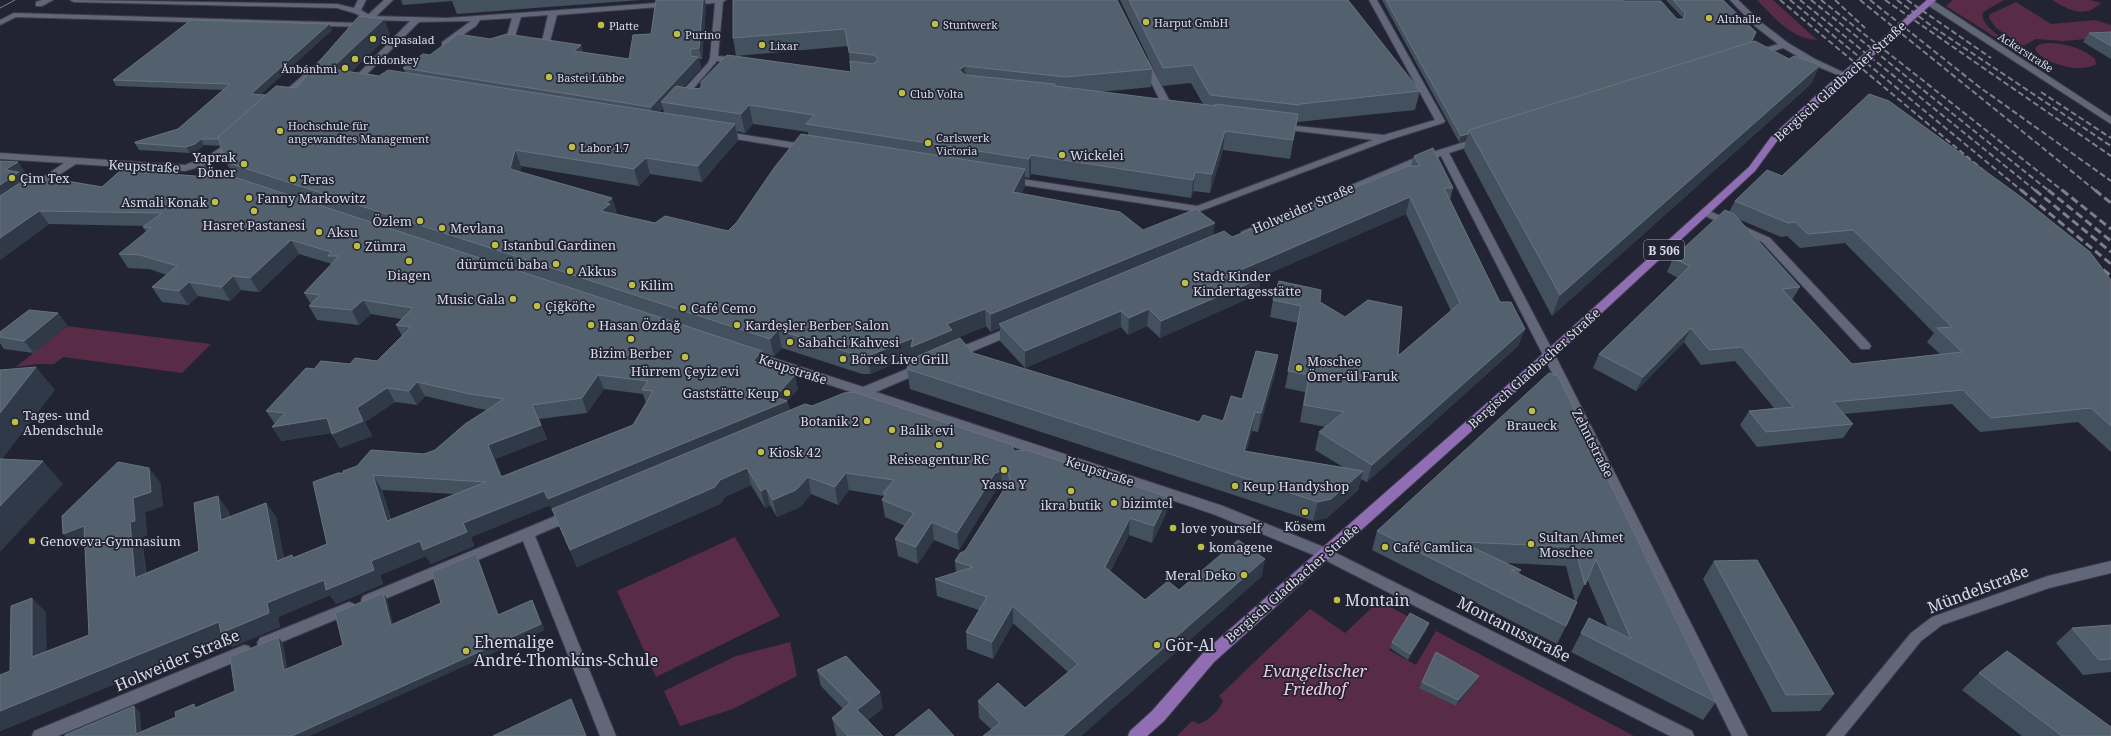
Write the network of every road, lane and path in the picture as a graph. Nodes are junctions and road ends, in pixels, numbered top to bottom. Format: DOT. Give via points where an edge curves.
graph roads {
  1 [pos="49,0"];
  2 [pos="74,0"];
  3 [pos="362,0"];
  4 [pos="389,0"];
  5 [pos="719,0"];
  6 [pos="722,0"];
  7 [pos="1373,0"];
  8 [pos="1734,0"];
  9 [pos="1930,1"];
  10 [pos="39,4"];
  11 [pos="357,11"];
  12 [pos="553,13"];
  13 [pos="518,16"];
  14 [pos="477,18"];
  15 [pos="416,20"];
  16 [pos="365,22"];
  17 [pos="0,23"];
  18 [pos="351,34"];
  19 [pos="453,39"];
  20 [pos="468,41"];
  21 [pos="492,44"];
  22 [pos="545,45"];
  23 [pos="1782,45"];
  24 [pos="440,48"];
  25 [pos="1138,48"];
  26 [pos="330,54"];
  27 [pos="1744,57"];
  28 [pos="714,58"];
  29 [pos="745,62"];
  30 [pos="1845,75"];
  31 [pos="382,80"];
  32 [pos="694,102"];
  33 [pos="274,105"];
  34 [pos="1178,114"];
  35 [pos="2111,121"];
  36 [pos="1270,125"];
  37 [pos="711,132"];
  38 [pos="240,136"];
  39 [pos="1488,137"];
  40 [pos="1386,138"];
  41 [pos="821,150"];
  42 [pos="1443,151"];
  43 [pos="0,156"];
  44 [pos="72,162"];
  45 [pos="199,165"];
  46 [pos="1002,178"];
  47 [pos="241,186"];
  48 [pos="32,190"];
  49 [pos="1705,212"];
  50 [pos="1233,237"];
  51 [pos="1022,325"];
  52 [pos="1865,346"];
  53 [pos="738,351"];
  54 [pos="1549,356"];
  55 [pos="863,392"];
  56 [pos="834,405"];
  57 [pos="585,509"];
  58 [pos="527,534"];
  59 [pos="1326,554"];
  60 [pos="2111,567"];
  61 [pos="40,736"];
  62 [pos="608,736"];
  63 [pos="1136,736"];
  64 [pos="1686,736"];
  65 [pos="1740,736"];
  66 [pos="1834,736"];
  1 -- 10 [label="street"];
  2 -- 11 [label="street" via="337,6"];
  3 -- 11 [label="street"];
  4 -- 16 [label="street"];
  5 -- 6 [label="street"];
  5 -- 12 [label="street"];
  5 -- 28 [label="street"];
  7 -- 40 [label="street" via="1440,121"];
  8 -- 23 [label="street"];
  9 -- 30 [label="main road, Bergisch Gladbacher Straße / B 506"];
  9 -- 35 [label="street, Ackerstraße"];
  11 -- 16 [label="street"];
  12 -- 13 [label="street"];
  12 -- 22 [label="street"];
  13 -- 14 [label="street"];
  13 -- 21 [label="street" via="510,41"];
  14 -- 15 [label="street"];
  14 -- 19 [label="street"];
  15 -- 16 [label="street"];
  15 -- 31 [label="street" via="360,76"];
  16 -- 17 [label="street" via="14,15"];
  16 -- 18 [label="street"];
  19 -- 20 [label="street"];
  19 -- 24 [label="street"];
  23 -- 27 [label="street"];
  23 -- 30 [label="street" via="1812,62"];
  25 -- 34 [label="street" via="1165,109"];
  26 -- 33 [label="street"];
  28 -- 29 [label="street"];
  28 -- 32 [label="street" via="712,64 676,102"];
  30 -- 49 [label="main road, Bergisch Gladbacher Straße / B 506" via="1774,139 1752,169"];
  36 -- 40 [label="street"];
  37 -- 41 [label="street"];
  38 -- 45 [label="street" via="219,154"];
  39 -- 42 [label="street, Holweider Straße"];
  40 -- 46 [label="street" via="1198,210"];
  42 -- 50 [label="street, Holweider Straße"];
  42 -- 54 [label="street, Zehntstraße"];
  43 -- 44 [label="street, Keupstraße"];
  44 -- 45 [label="street, Keupstraße" via="161,168"];
  44 -- 48 [label="street"];
  45 -- 47 [label="street, Keupstraße" via="212,176"];
  49 -- 52 [label="street" via="1766,240"];
  49 -- 54 [label="main road, Bergisch Gladbacher Straße / B 506"];
  51 -- 55 [label="street"];
  53 -- 55 [label="street, Keupstraße"];
  54 -- 59 [label="main road, Bergisch Gladbacher Straße / B 506"];
  54 -- 65 [label="street, Zehntstraße"];
  55 -- 56 [label="street"];
  55 -- 59 [label="street, Keupstraße" via="1028,454 1218,510"];
  57 -- 58 [label="street, Holweider Straße"];
  58 -- 61 [label="street, Holweider Straße"];
  58 -- 62 [label="street"];
  59 -- 63 [label="main road, Bergisch Gladbacher Straße / B 506" via="1209,657 1158,716"];
  59 -- 64 [label="street, Montanusstraße"];
  60 -- 66 [label="street, Mündelstraße" via="2048,582 1937,621 1916,637"];
}
